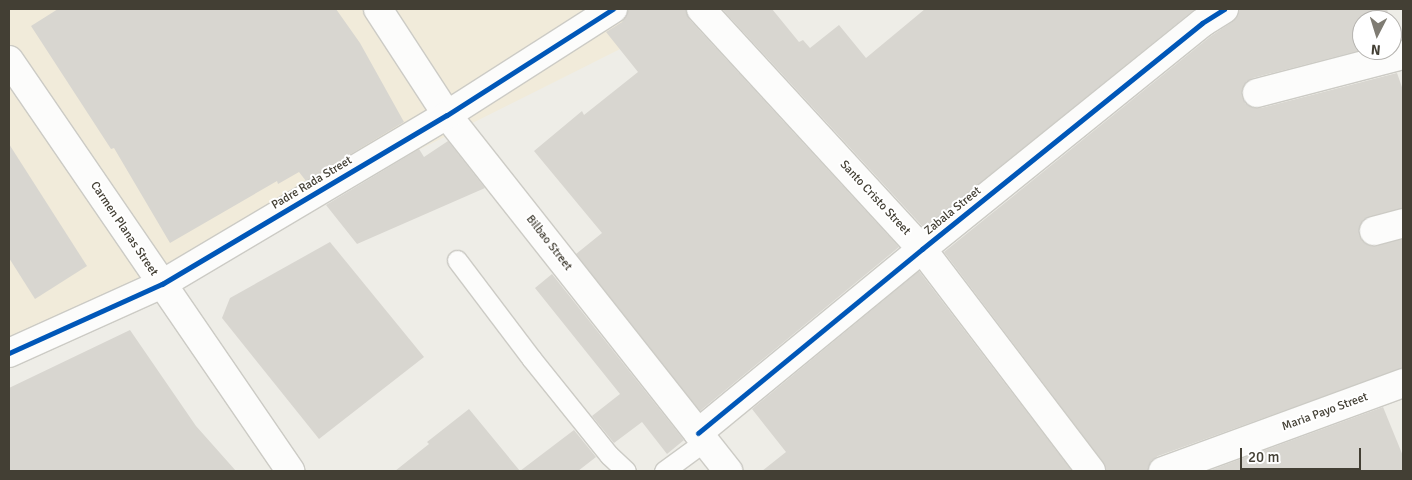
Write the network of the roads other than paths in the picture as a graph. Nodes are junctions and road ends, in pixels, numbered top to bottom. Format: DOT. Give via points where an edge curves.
graph roads {
  1 [pos="378,9"];
  2 [pos="613,9"];
  3 [pos="701,9"];
  4 [pos="1224,9"];
  5 [pos="1403,55"];
  6 [pos="9,60"];
  7 [pos="1257,93"];
  8 [pos="447,114"];
  9 [pos="1403,223"];
  10 [pos="1374,231"];
  11 [pos="922,249"];
  12 [pos="457,260"];
  13 [pos="162,284"];
  14 [pos="9,354"];
  15 [pos="1403,383"];
  16 [pos="702,437"];
  17 [pos="290,471"];
  18 [pos="626,471"];
  19 [pos="664,471"];
  20 [pos="728,471"];
  21 [pos="1091,471"];
  22 [pos="1163,471"];
  1 -- 8 [label="street, Bilbao Street"];
  2 -- 8 [label="street, Padre Rada Street"];
  3 -- 11 [label="street, Santo Cristo Street"];
  4 -- 11 [label="street, Zabala Street"];
  5 -- 7 [label="street"];
  6 -- 13 [label="street, Carmen Planas Street"];
  8 -- 13 [label="street, Padre Rada Street"];
  8 -- 16 [label="street, Bilbao Street"];
  9 -- 10 [label="street"];
  11 -- 16 [label="street, Zabala Street"];
  11 -- 21 [label="street, Santo Cristo Street"];
  12 -- 18 [label="lane" via="543,373 609,455"];
  13 -- 14 [label="street, Padre Rada Street"];
  13 -- 17 [label="street, Carmen Planas Street"];
  15 -- 22 [label="street, Maria Payo Street"];
  16 -- 19 [label="lane"];
  16 -- 20 [label="street, Bilbao Street"];
}
